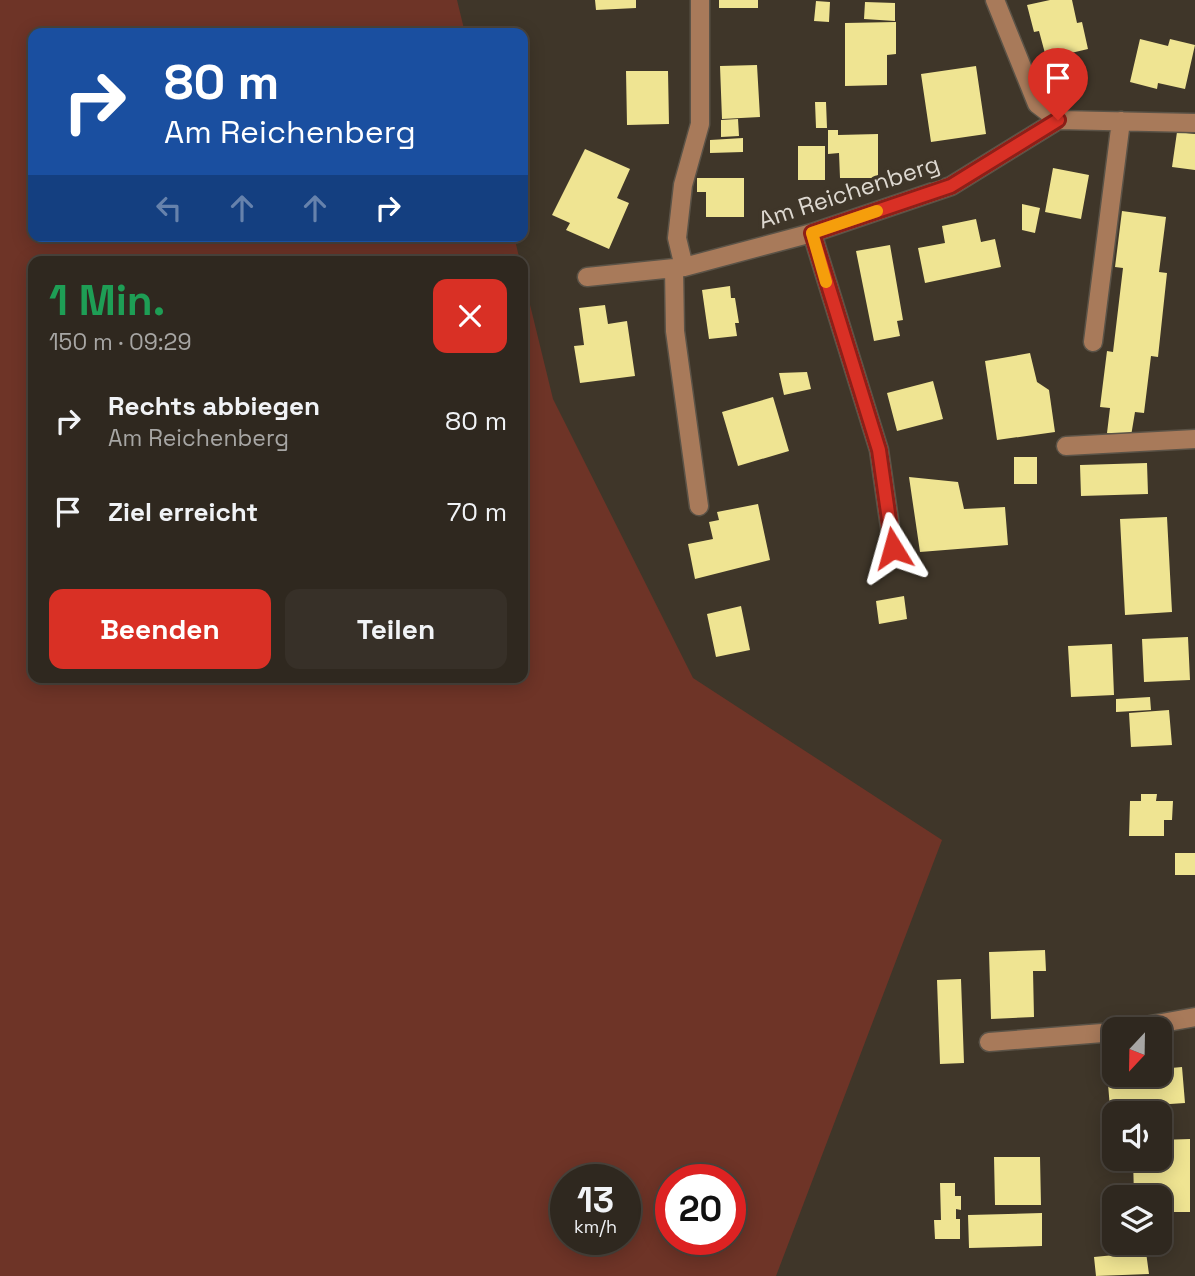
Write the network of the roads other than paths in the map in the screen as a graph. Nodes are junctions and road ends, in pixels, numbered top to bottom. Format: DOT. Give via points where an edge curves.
graph roads {
  1 [pos="700,0"];
  2 [pos="995,0"];
  3 [pos="1058,120"];
  4 [pos="1121,121"];
  5 [pos="1195,123"];
  6 [pos="812,233"];
  7 [pos="679,268"];
  8 [pos="587,277"];
  9 [pos="1093,342"];
  10 [pos="1195,439"];
  11 [pos="1066,446"];
  12 [pos="699,506"];
  13 [pos="893,548"];
  14 [pos="1195,1017"];
  15 [pos="1172,1021"];
  16 [pos="1102,1033"];
  17 [pos="989,1042"];
  1 -- 7 [label="street" via="700,124 683,186"];
  2 -- 3 [label="street" via="1037,104"];
  3 -- 4 [label="street"];
  3 -- 6 [label="street, Am Reichenberg" via="951,186"];
  4 -- 5 [label="street"];
  4 -- 9 [label="street"];
  6 -- 7 [label="street, Am Reichenberg"];
  6 -- 13 [label="street" via="879,450"];
  7 -- 8 [label="street, Am Reichenberg"];
  7 -- 12 [label="street" via="676,331"];
  10 -- 11 [label="street"];
  14 -- 15 [label="street"];
  16 -- 17 [label="street"];
}
